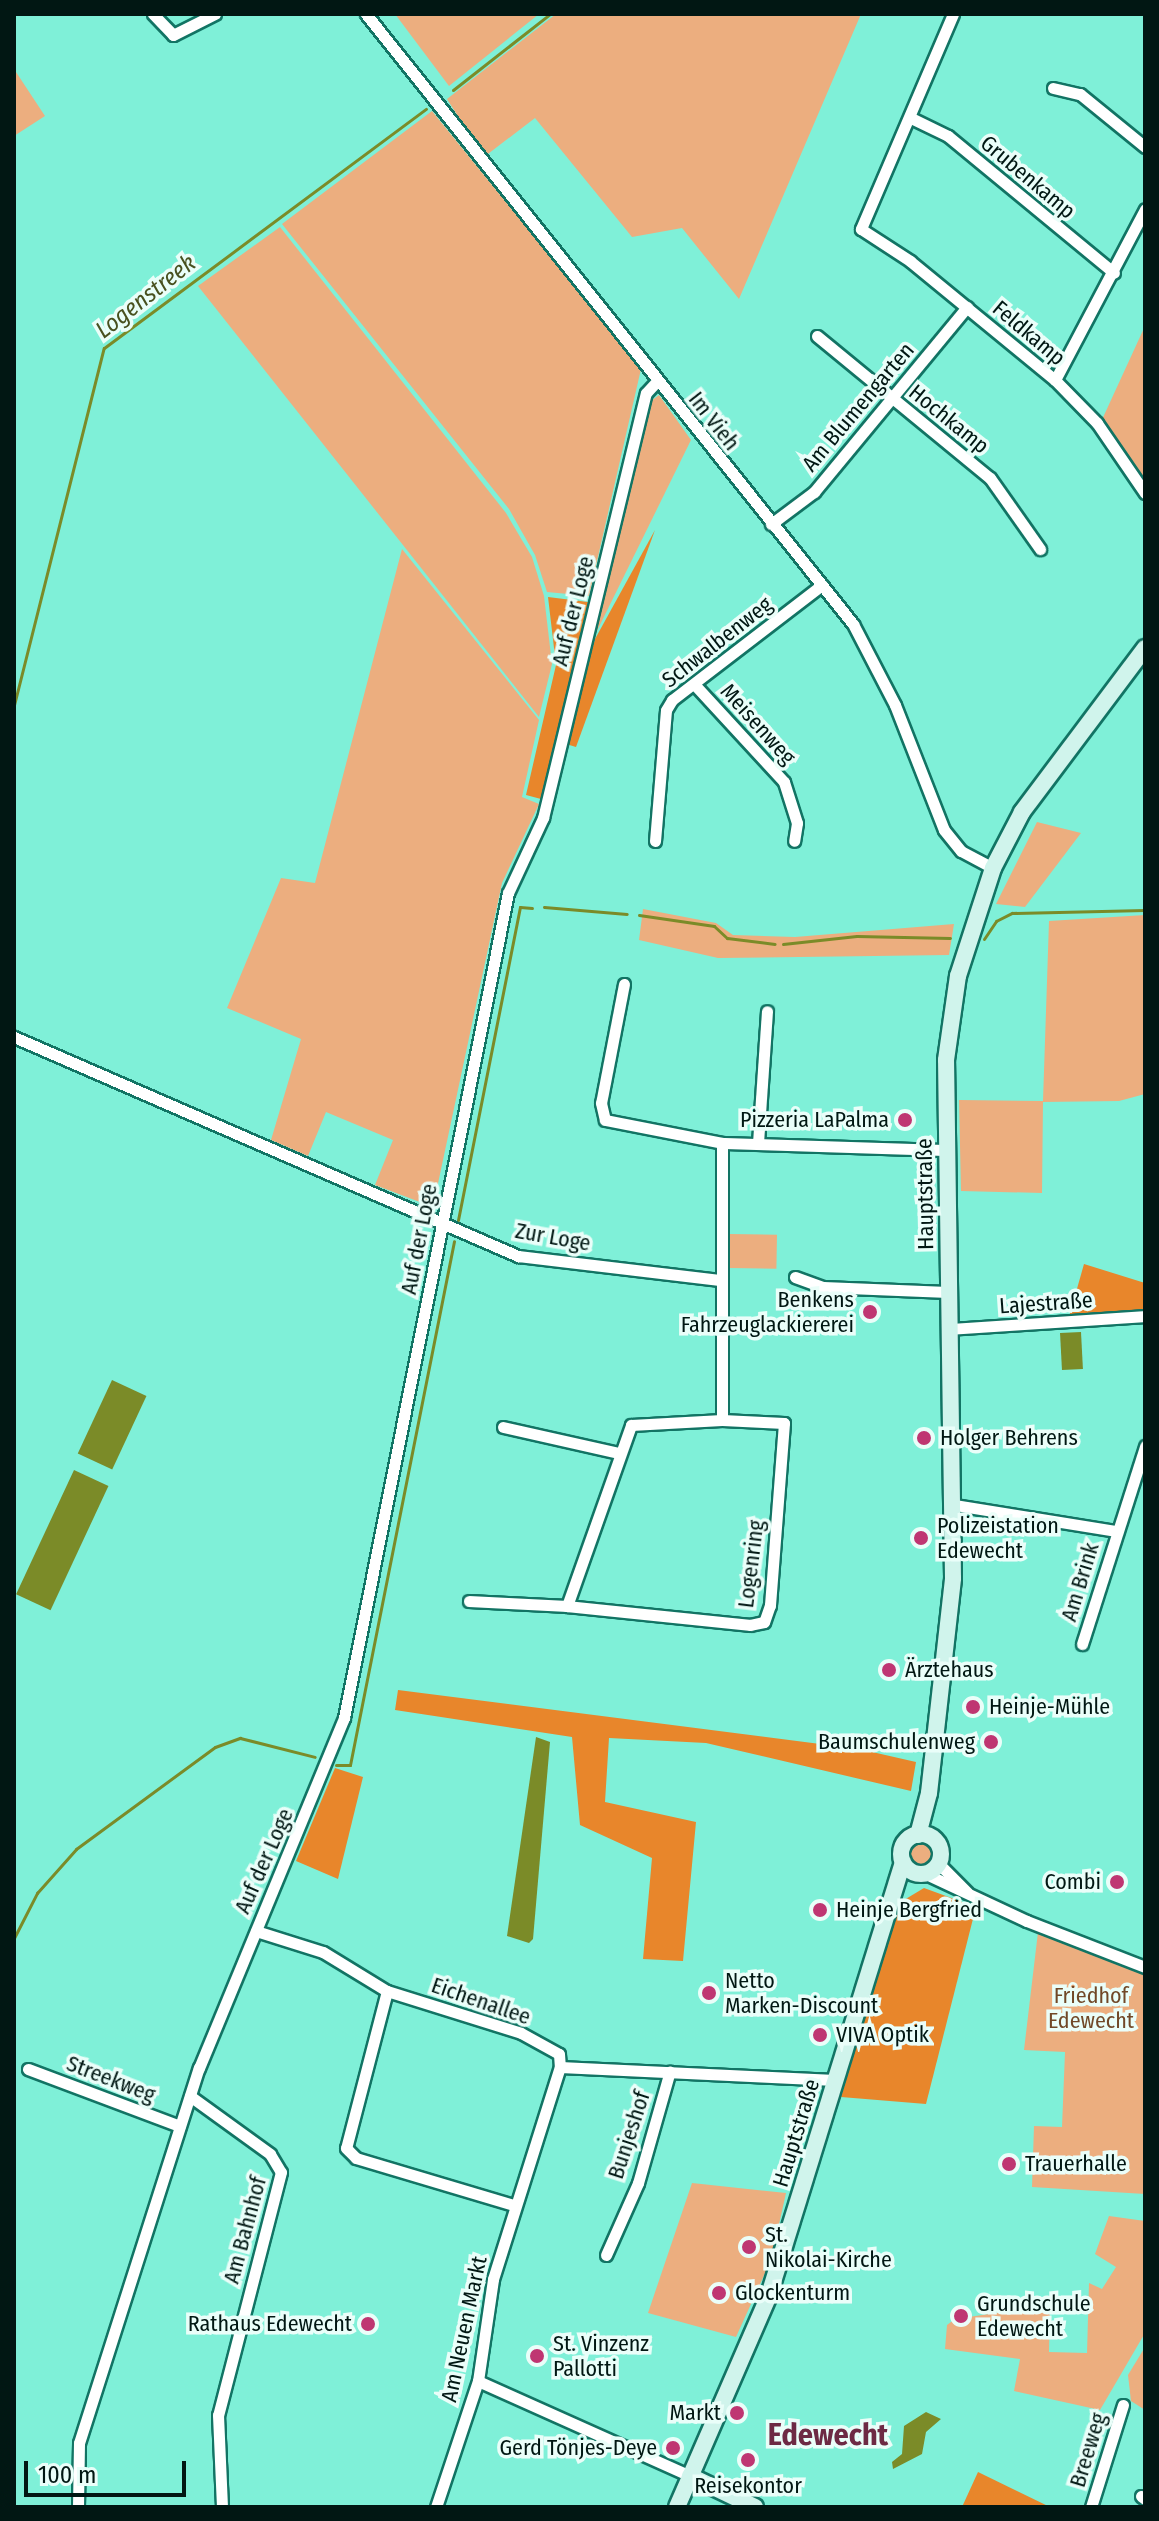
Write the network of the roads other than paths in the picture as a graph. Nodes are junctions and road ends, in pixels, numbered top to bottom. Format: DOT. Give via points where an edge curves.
graph roads {
  1 [pos="153,14"];
  2 [pos="215,14"];
  3 [pos="366,14"];
  4 [pos="953,14"];
  5 [pos="1053,88"];
  6 [pos="911,118"];
  7 [pos="1145,147"];
  8 [pos="1145,209"];
  9 [pos="1114,273"];
  10 [pos="967,307"];
  11 [pos="817,336"];
  12 [pos="1055,380"];
  13 [pos="657,381"];
  14 [pos="893,399"];
  15 [pos="1145,493"];
  16 [pos="771,524"];
  17 [pos="1040,549"];
  18 [pos="822,585"];
  19 [pos="1145,648"];
  20 [pos="694,684"];
  21 [pos="655,841"];
  22 [pos="794,841"];
  23 [pos="993,868"];
  24 [pos="624,984"];
  25 [pos="767,1011"];
  26 [pos="14,1037"];
  27 [pos="722,1143"];
  28 [pos="758,1143"];
  29 [pos="947,1150"];
  30 [pos="443,1220"];
  31 [pos="795,1277"];
  32 [pos="720,1280"];
  33 [pos="948,1292"];
  34 [pos="1145,1316"];
  35 [pos="949,1329"];
  36 [pos="722,1420"];
  37 [pos="503,1427"];
  38 [pos="1145,1446"];
  39 [pos="618,1453"];
  40 [pos="955,1505"];
  41 [pos="1116,1531"];
  42 [pos="469,1601"];
  43 [pos="567,1606"];
  44 [pos="1082,1644"];
  45 [pos="924,1835"];
  46 [pos="921,1868"];
  47 [pos="256,1931"];
  48 [pos="1145,1967"];
  49 [pos="387,1991"];
  50 [pos="560,2067"];
  51 [pos="28,2069"];
  52 [pos="670,2071"];
  53 [pos="835,2080"];
  54 [pos="190,2096"];
  55 [pos="180,2126"];
  56 [pos="514,2205"];
  57 [pos="606,2255"];
  58 [pos="478,2381"];
  59 [pos="1123,2405"];
  60 [pos="690,2476"];
  61 [pos="78,2507"];
  62 [pos="222,2507"];
  63 [pos="436,2507"];
  64 [pos="677,2507"];
  65 [pos="755,2507"];
  66 [pos="1091,2507"];
  1 -- 2 [label="street" via="173,35"];
  3 -- 13 [label="street, Im Vieh"];
  4 -- 6 [label="street"];
  5 -- 7 [label="street" via="1080,94"];
  6 -- 9 [label="street, Grubenkamp" via="948,136"];
  6 -- 10 [label="street, Feldkamp" via="861,229"];
  8 -- 9 [label="street"];
  9 -- 12 [label="street"];
  10 -- 12 [label="street, Feldkamp"];
  10 -- 14 [label="street, Am Blumengarten"];
  11 -- 14 [label="street, Hochkamp"];
  12 -- 15 [label="street, Feldkamp" via="1097,423"];
  13 -- 16 [label="street, Im Vieh"];
  13 -- 30 [label="street, Auf der Loge" via="646,393 543,818 508,893"];
  14 -- 16 [label="street, Am Blumengarten" via="814,492"];
  14 -- 17 [label="street, Hochkamp" via="990,478"];
  16 -- 18 [label="street, Im Vieh"];
  18 -- 20 [label="street, Schwalbenweg"];
  18 -- 23 [label="street, Im Vieh" via="875,663 944,830 961,851"];
  19 -- 23 [label="main road, Hauptstraße" via="1050,769"];
  20 -- 21 [label="street, Schwalbenweg" via="666,710"];
  20 -- 22 [label="street, Meisenweg" via="784,782 797,823"];
  23 -- 29 [label="main road, Hauptstraße" via="965,945 952,1006 946,1060"];
  24 -- 27 [label="street" via="601,1103 605,1120"];
  25 -- 28 [label="street"];
  26 -- 30 [label="street, Zur Loge"];
  27 -- 28 [label="street"];
  27 -- 32 [label="street"];
  28 -- 29 [label="street"];
  29 -- 33 [label="main road, Hauptstraße"];
  30 -- 32 [label="street, Zur Loge" via="518,1256"];
  30 -- 47 [label="street, Auf der Loge" via="344,1718"];
  31 -- 33 [label="street" via="823,1287"];
  32 -- 36 [label="street"];
  33 -- 35 [label="main road, Hauptstraße"];
  34 -- 35 [label="street, Lajestraße"];
  35 -- 40 [label="main road, Hauptstraße"];
  36 -- 39 [label="street, Logenring" via="639,1422 631,1425"];
  36 -- 43 [label="street, Logenring" via="784,1423 770,1605 764,1622 750,1625"];
  37 -- 39 [label="street"];
  38 -- 41 [label="street, Am Brink"];
  39 -- 43 [label="street, Logenring"];
  40 -- 41 [label="street, Am Brink"];
  40 -- 45 [label="main road, Hauptstraße" via="948,1637"];
  41 -- 44 [label="street, Am Brink"];
  42 -- 43 [label="street, Logenring"];
  45 -- 46 [label="main road" via="941,1851"];
  45 -- 46 [label="main road, Hauptstraße" via="903,1845"];
  46 -- 48 [label="street" via="976,1900"];
  46 -- 53 [label="main road, Hauptstraße" via="889,1901"];
  47 -- 49 [label="street, Eichenallee" via="323,1952"];
  47 -- 54 [label="street, Auf der Loge"];
  49 -- 50 [label="street, Eichenallee" via="521,2033 559,2054"];
  49 -- 56 [label="street" via="346,2148 356,2158"];
  50 -- 52 [label="street"];
  50 -- 56 [label="street, Am Neuen Markt"];
  51 -- 55 [label="street, Streekweg"];
  52 -- 53 [label="street"];
  52 -- 57 [label="street, Bunjeshof" via="638,2183"];
  53 -- 60 [label="main road, Hauptstraße" via="769,2295"];
  54 -- 55 [label="street, Auf der Loge"];
  54 -- 62 [label="street, Am Bahnhof" via="270,2154 281,2172 218,2415"];
  55 -- 61 [label="street, Auf der Loge" via="79,2443"];
  56 -- 58 [label="street, Am Neuen Markt" via="493,2279"];
  58 -- 60 [label="street"];
  58 -- 63 [label="street, Am Neuen Markt"];
  59 -- 66 [label="street, Breeweg"];
  60 -- 64 [label="main road, Hauptstraße"];
  60 -- 65 [label="main road"];
}
